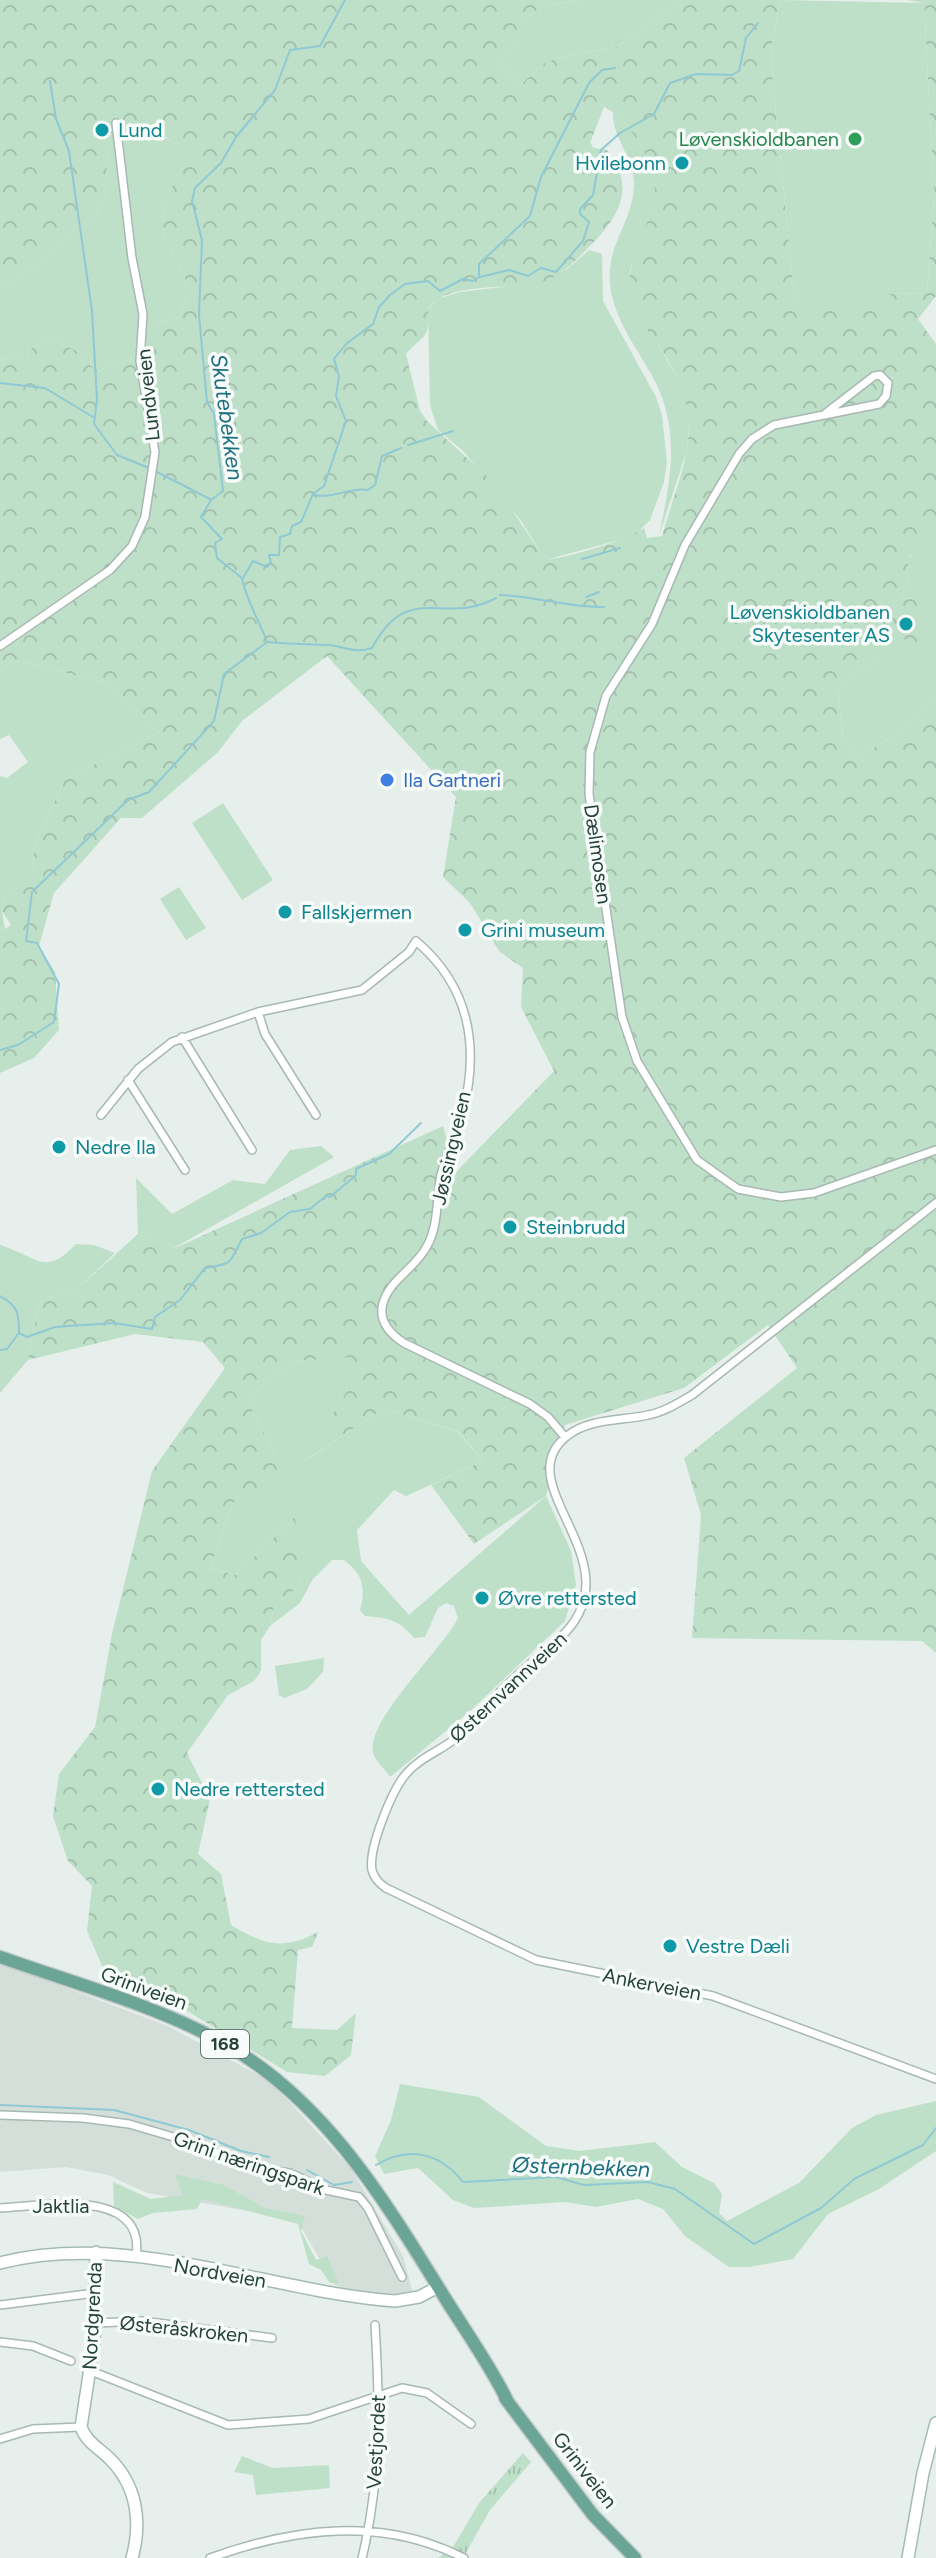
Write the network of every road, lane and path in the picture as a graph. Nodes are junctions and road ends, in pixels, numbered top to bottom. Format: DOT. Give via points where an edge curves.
graph roads {
  1 [pos="116,123"];
  2 [pos="826,413"];
  3 [pos="0,646"];
  4 [pos="258,1012"];
  5 [pos="182,1037"];
  6 [pos="128,1080"];
  7 [pos="101,1115"];
  8 [pos="316,1115"];
  9 [pos="252,1150"];
  10 [pos="936,1150"];
  11 [pos="185,1170"];
  12 [pos="936,1203"];
  13 [pos="565,1437"];
  14 [pos="376,1878"];
  15 [pos="0,1957"];
  16 [pos="936,2079"];
  17 [pos="0,2115"];
  18 [pos="0,2208"];
  19 [pos="96,2252"];
  20 [pos="136,2257"];
  21 [pos="0,2263"];
  22 [pos="402,2277"];
  23 [pos="435,2289"];
  24 [pos="95,2293"];
  25 [pos="0,2305"];
  26 [pos="96,2323"];
  27 [pos="375,2325"];
  28 [pos="272,2338"];
  29 [pos="0,2342"];
  30 [pos="71,2361"];
  31 [pos="91,2371"];
  32 [pos="379,2393"];
  33 [pos="936,2423"];
  34 [pos="471,2424"];
  35 [pos="81,2427"];
  36 [pos="0,2439"];
  37 [pos="369,2530"];
  38 [pos="132,2558"];
  39 [pos="210,2558"];
  40 [pos="362,2558"];
  41 [pos="464,2558"];
  42 [pos="635,2558"];
  43 [pos="908,2558"];
  1 -- 3 [label="street, Lundveien" via="143,314 140,361 155,452 145,517 132,546 110,570"];
  2 -- 2 [label="street, Dælimosen" via="879,404 888,383 874,376"];
  2 -- 10 [label="street, Dælimosen" via="774,425 739,454 685,545 652,624 606,696 590,752 591,809 628,1036 650,1086 697,1160 738,1189 781,1197 814,1193"];
  4 -- 5 [label="street, Jøssingveien"];
  4 -- 8 [label="street" via="265,1034"];
  4 -- 13 [label="street, Jøssingveien" via="362,990 416,941 444,967 465,1012 465,1100 441,1178 432,1236 386,1295 383,1319 404,1343 537,1409"];
  5 -- 6 [label="street, Jøssingveien"];
  5 -- 9 [label="street"];
  6 -- 7 [label="street, Jøssingveien"];
  6 -- 11 [label="street"];
  12 -- 13 [label="street" via="692,1395 660,1412 585,1426"];
  13 -- 14 [label="street, Østernvannveien" via="553,1454 550,1479 585,1565 583,1608 570,1628 464,1731 404,1776 373,1852"];
  14 -- 16 [label="street, Ankerveien" via="392,1892 536,1960 713,1996"];
  15 -- 23 [label="main road, Griniveien / 168" via="179,2022 246,2057 284,2085 353,2157"];
  17 -- 22 [label="street, Grini næringspark" via="129,2124 194,2143 252,2168 290,2173 326,2190 359,2197"];
  18 -- 20 [label="street, Jaktlia" via="97,2205 128,2221 136,2234"];
  19 -- 20 [label="street, Nordveien"];
  19 -- 21 [label="street, Nordveien" via="47,2253"];
  19 -- 24 [label="street, Nordgrenda"];
  20 -- 23 [label="street, Nordveien" via="374,2300 413,2299"];
  23 -- 42 [label="main road, Griniveien / 168" via="472,2355 574,2492"];
  24 -- 25 [label="street"];
  24 -- 26 [label="street, Nordgrenda"];
  26 -- 28 [label="street, Østeråskroken" via="142,2321"];
  26 -- 31 [label="street, Nordgrenda"];
  27 -- 32 [label="street, Vestjordet"];
  29 -- 30 [label="street" via="33,2346"];
  31 -- 32 [label="street" via="228,2425 309,2419"];
  31 -- 35 [label="street, Nordgrenda"];
  32 -- 34 [label="street" via="402,2388 427,2393"];
  32 -- 37 [label="street, Vestjordet"];
  33 -- 43 [label="street"];
  35 -- 36 [label="street" via="33,2429"];
  35 -- 38 [label="street" via="129,2485 137,2516"];
  37 -- 39 [label="street" via="287,2536"];
  37 -- 40 [label="street, Vestjordet"];
  37 -- 41 [label="street" via="413,2538"];
}
